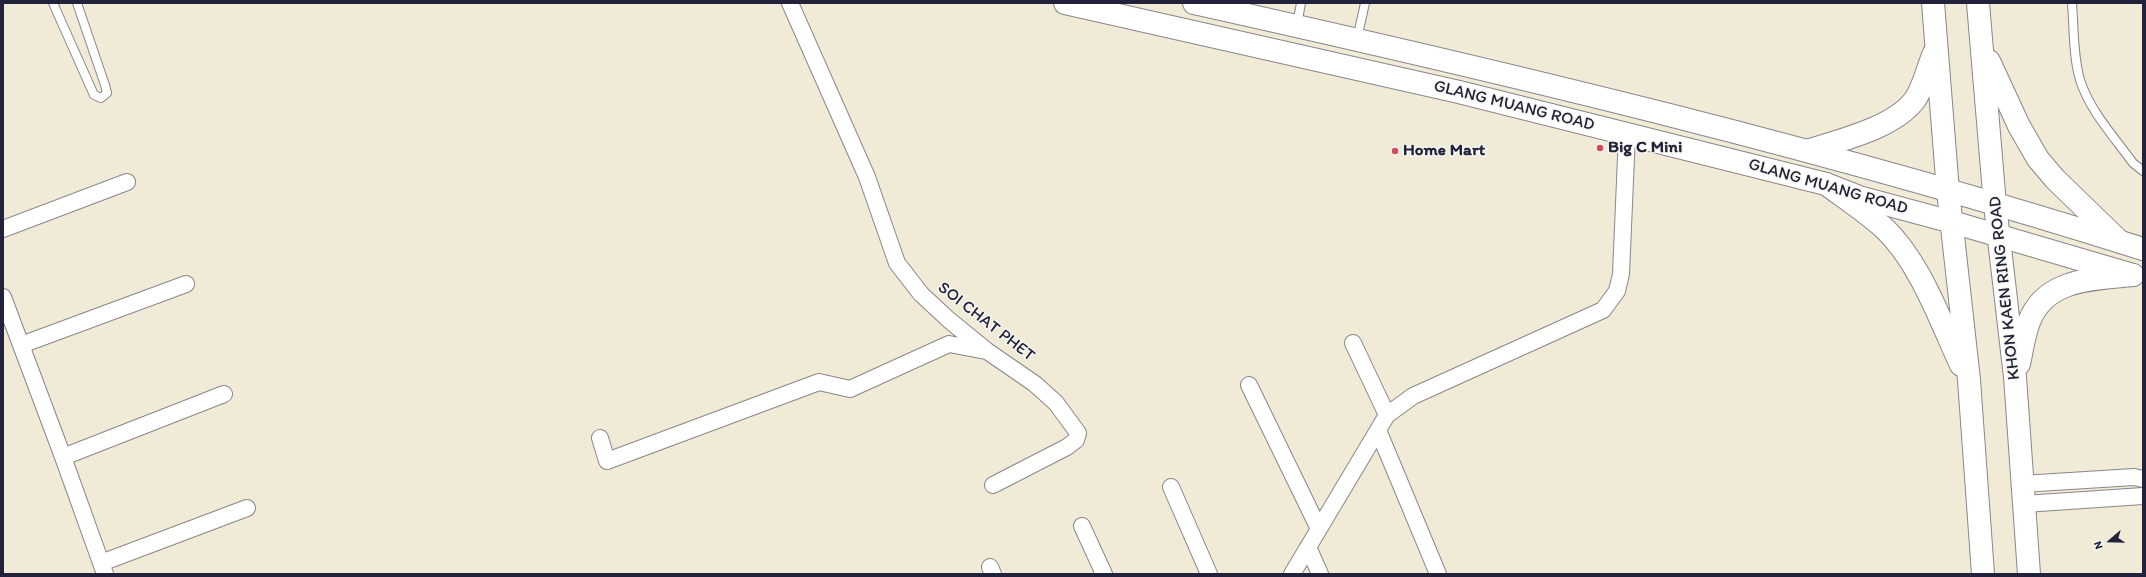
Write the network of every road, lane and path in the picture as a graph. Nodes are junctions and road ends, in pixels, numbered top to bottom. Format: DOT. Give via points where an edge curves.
graph roads {
  1 [pos="53,3"];
  2 [pos="77,3"];
  3 [pos="790,3"];
  4 [pos="1065,3"];
  5 [pos="1194,3"];
  6 [pos="1301,3"];
  7 [pos="1365,3"];
  8 [pos="1933,3"];
  9 [pos="1978,3"];
  10 [pos="2072,3"];
  11 [pos="1297,26"];
  12 [pos="1358,39"];
  13 [pos="1983,47"];
  14 [pos="1936,50"];
  15 [pos="1351,67"];
  16 [pos="1627,134"];
  17 [pos="1810,150"];
  18 [pos="2143,170"];
  19 [pos="126,182"];
  20 [pos="1826,184"];
  21 [pos="1948,191"];
  22 [pos="1995,205"];
  23 [pos="1952,222"];
  24 [pos="3,229"];
  25 [pos="1999,236"];
  26 [pos="2120,242"];
  27 [pos="2143,249"];
  28 [pos="2138,277"];
  29 [pos="186,284"];
  30 [pos="3,297"];
  31 [pos="1352,343"];
  32 [pos="21,345"];
  33 [pos="988,351"];
  34 [pos="2015,377"];
  35 [pos="1969,380"];
  36 [pos="1249,384"];
  37 [pos="224,394"];
  38 [pos="1387,415"];
  39 [pos="1378,430"];
  40 [pos="600,438"];
  41 [pos="63,457"];
  42 [pos="2143,478"];
  43 [pos="993,485"];
  44 [pos="1171,487"];
  45 [pos="2023,494"];
  46 [pos="2143,496"];
  47 [pos="248,508"];
  48 [pos="1082,526"];
  49 [pos="1319,529"];
  50 [pos="1308,547"];
  51 [pos="103,568"];
  52 [pos="1104,574"];
  53 [pos="1209,574"];
  54 [pos="1292,574"];
  55 [pos="1320,574"];
  56 [pos="1438,574"];
  57 [pos="1984,574"];
  58 [pos="2029,574"];
  1 -- 2 [label="lane" via="94,95 101,98 107,93 105,85"];
  3 -- 33 [label="street, SOI CHAT PHET" via="867,177 896,263 921,294"];
  4 -- 15 [label="main road, GLANG MUANG ROAD"];
  5 -- 11 [label="main road, GLANG MUANG ROAD"];
  6 -- 11 [label="lane"];
  7 -- 12 [label="lane"];
  8 -- 14 [label="main road"];
  9 -- 13 [label="main road, KHON KAEN RING ROAD"];
  10 -- 18 [label="lane" via="2077,63 2088,99 2133,163"];
  11 -- 12 [label="main road, GLANG MUANG ROAD"];
  12 -- 15 [label="main road"];
  12 -- 17 [label="main road, GLANG MUANG ROAD"];
  13 -- 22 [label="main road, KHON KAEN RING ROAD"];
  13 -- 26 [label="main road" via="2019,126 2038,159"];
  14 -- 17 [label="main road" via="1915,99 1896,116 1876,129"];
  14 -- 21 [label="main road"];
  15 -- 16 [label="main road, GLANG MUANG ROAD"];
  16 -- 20 [label="main road, GLANG MUANG ROAD"];
  16 -- 38 [label="street" via="1621,274 1617,291 1603,310 1413,396"];
  17 -- 21 [label="main road, GLANG MUANG ROAD"];
  19 -- 24 [label="street"];
  20 -- 23 [label="main road, GLANG MUANG ROAD" via="1859,197"];
  20 -- 35 [label="main road" via="1883,227 1906,254"];
  21 -- 22 [label="main road, GLANG MUANG ROAD"];
  21 -- 23 [label="main road"];
  22 -- 25 [label="main road, KHON KAEN RING ROAD"];
  22 -- 26 [label="main road, GLANG MUANG ROAD"];
  23 -- 25 [label="main road, GLANG MUANG ROAD"];
  23 -- 35 [label="main road"];
  25 -- 28 [label="main road, GLANG MUANG ROAD"];
  25 -- 34 [label="main road, KHON KAEN RING ROAD"];
  26 -- 27 [label="main road, GLANG MUANG ROAD"];
  28 -- 34 [label="main road" via="2082,280 2065,284 2052,293 2039,305 2029,321"];
  29 -- 32 [label="street"];
  30 -- 32 [label="street"];
  31 -- 38 [label="street"];
  32 -- 41 [label="street"];
  33 -- 40 [label="street" via="949,344 850,389 819,382 607,460"];
  33 -- 43 [label="street, SOI CHAT PHET" via="1056,402 1078,433 1076,440 1067,447"];
  34 -- 45 [label="main road, KHON KAEN RING ROAD"];
  35 -- 57 [label="main road"];
  36 -- 49 [label="street"];
  37 -- 41 [label="street"];
  38 -- 39 [label="street"];
  39 -- 49 [label="street"];
  39 -- 56 [label="street"];
  41 -- 51 [label="street"];
  42 -- 45 [label="street" via="2134,476"];
  44 -- 53 [label="street"];
  45 -- 46 [label="street"];
  45 -- 58 [label="main road, KHON KAEN RING ROAD"];
  47 -- 51 [label="street"];
  48 -- 52 [label="street"];
  49 -- 50 [label="street"];
  50 -- 54 [label="street"];
  50 -- 55 [label="street"];
}
